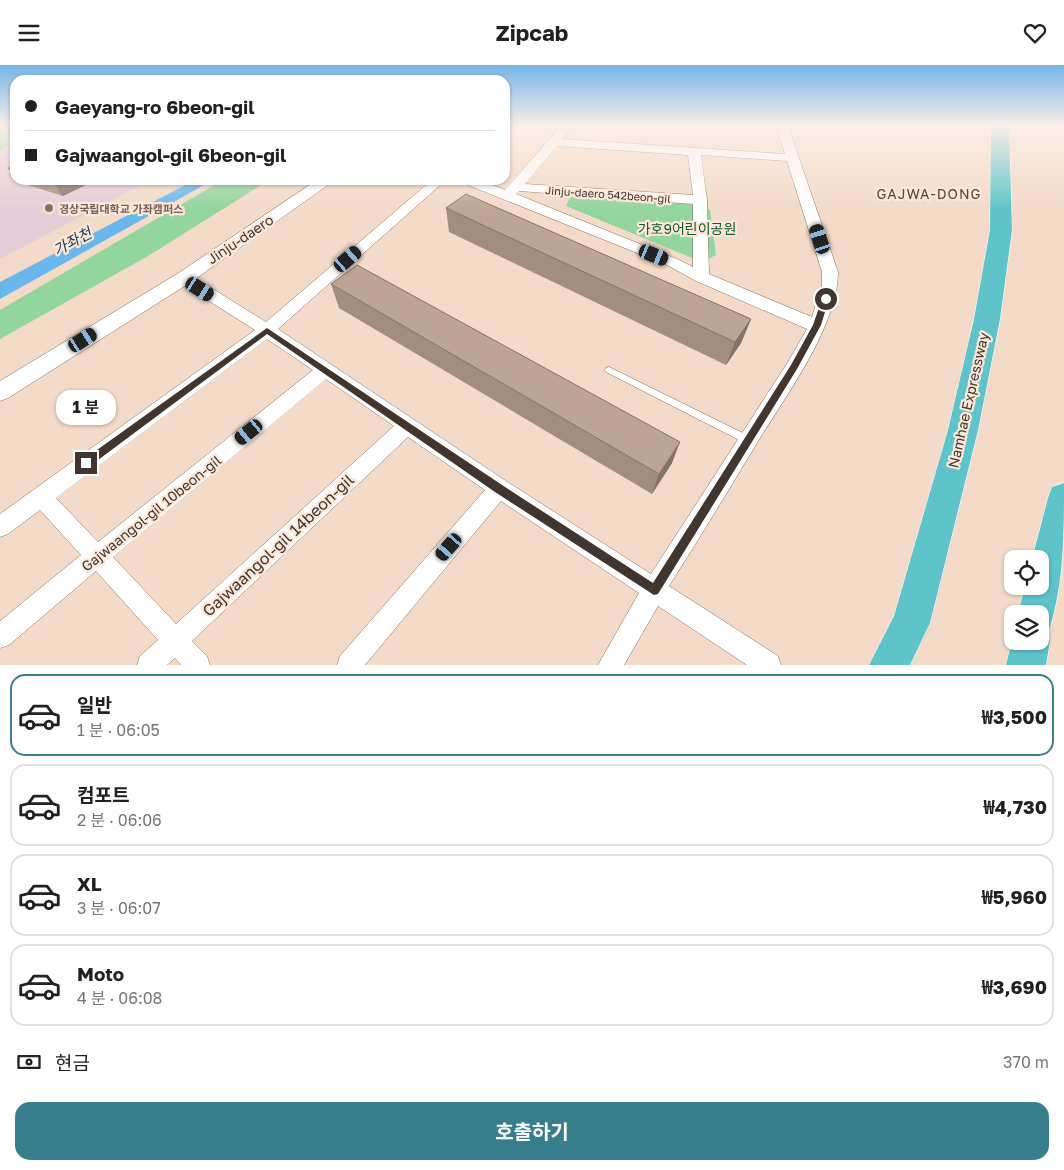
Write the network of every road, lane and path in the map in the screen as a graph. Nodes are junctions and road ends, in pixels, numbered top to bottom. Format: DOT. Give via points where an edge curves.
graph roads {
  1 [pos="543,154"];
  2 [pos="694,154"];
  3 [pos="736,154"];
  4 [pos="791,154"];
  5 [pos="1001,154"];
  6 [pos="792,158"];
  7 [pos="320,185"];
  8 [pos="434,185"];
  9 [pos="488,185"];
  10 [pos="511,191"];
  11 [pos="700,200"];
  12 [pos="701,277"];
  13 [pos="184,278"];
  14 [pos="817,325"];
  15 [pos="267,330"];
  16 [pos="609,369"];
  17 [pos="325,370"];
  18 [pos="0,392"];
  19 [pos="407,426"];
  20 [pos="748,440"];
  21 [pos="499,489"];
  22 [pos="41,496"];
  23 [pos="1064,498"];
  24 [pos="0,527"];
  25 [pos="97,557"];
  26 [pos="654,590"];
  27 [pos="1039,605"];
  28 [pos="0,636"];
  29 [pos="175,640"];
  30 [pos="1029,650"];
  31 [pos="149,665"];
  32 [pos="198,665"];
  33 [pos="349,665"];
  34 [pos="610,665"];
  35 [pos="769,665"];
  36 [pos="889,665"];
  37 [pos="1026,665"];
  1 -- 10 [label="street"];
  2 -- 11 [label="street"];
  3 -- 6 [label="street"];
  4 -- 6 [label="street"];
  5 -- 36 [label="highway, Namhae Expressway" via="1001,230 987,319 963,430 911,623"];
  6 -- 14 [label="street" via="830,272 830,285"];
  7 -- 13 [label="street, Jinju-daero"];
  8 -- 15 [label="street"];
  9 -- 10 [label="street, Jinju-daero 542beon-gil"];
  10 -- 11 [label="street, Jinju-daero 542beon-gil"];
  10 -- 12 [label="street, Jinju-daero 542beon-gil"];
  11 -- 12 [label="street"];
  12 -- 14 [label="street, Jinju-daero 542beon-gil"];
  13 -- 15 [label="street"];
  13 -- 18 [label="street, Jinju-daero"];
  14 -- 20 [label="street"];
  15 -- 17 [label="street"];
  15 -- 22 [label="street"];
  16 -- 20 [label="lane"];
  17 -- 19 [label="street"];
  17 -- 25 [label="street, Gajwaangol-gil 10beon-gil"];
  19 -- 21 [label="street"];
  19 -- 29 [label="street, Gajwaangol-gil 14beon-gil"];
  20 -- 26 [label="street"];
  21 -- 26 [label="street"];
  21 -- 33 [label="street"];
  22 -- 24 [label="street"];
  22 -- 25 [label="street"];
  23 -- 27 [label="highway"];
  25 -- 28 [label="street, Gajwaangol-gil 10beon-gil"];
  25 -- 29 [label="street"];
  26 -- 34 [label="street"];
  26 -- 35 [label="street"];
  29 -- 31 [label="street, Gajwaangol-gil 14beon-gil"];
  29 -- 32 [label="street"];
  30 -- 37 [label="highway"];
}
